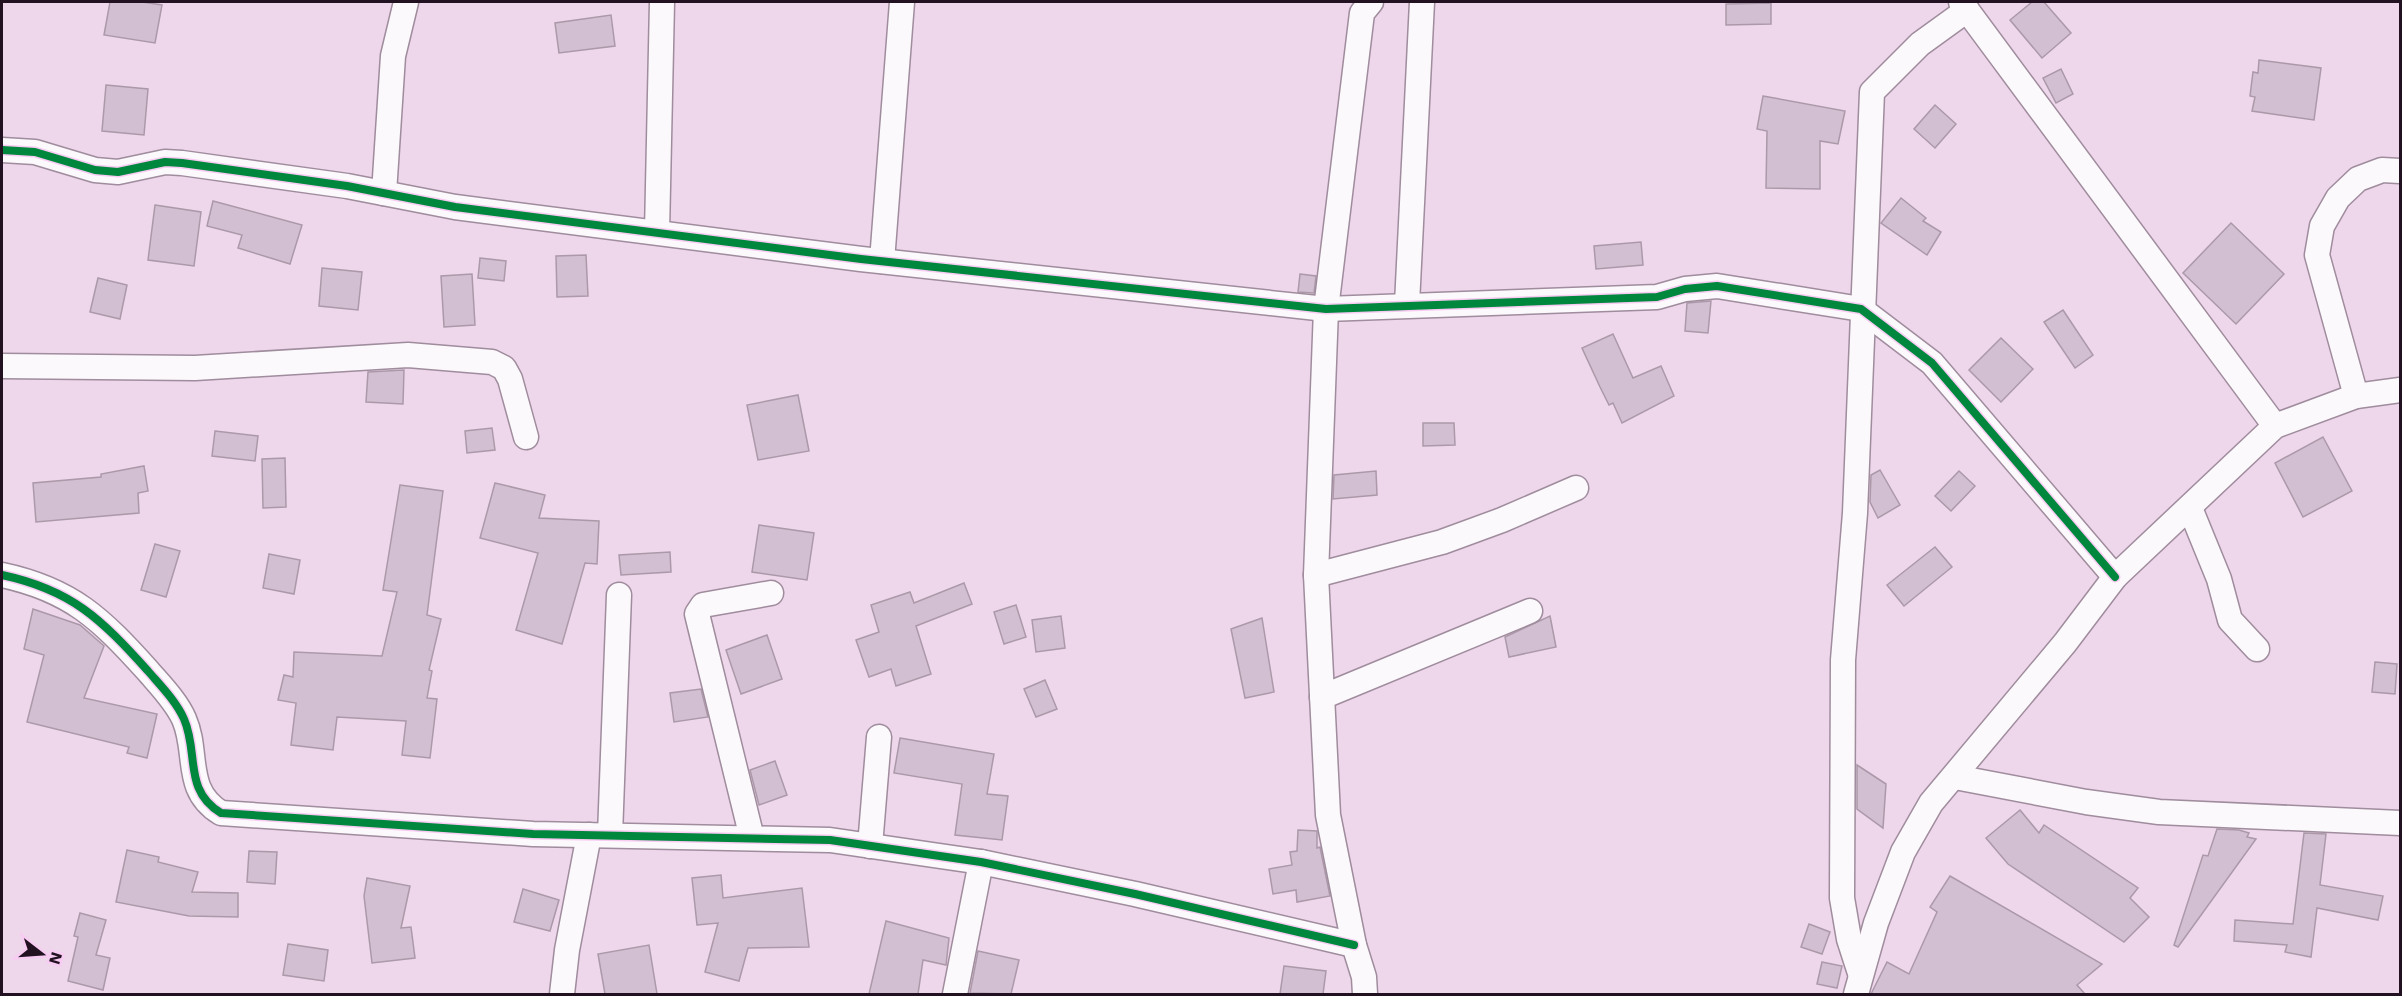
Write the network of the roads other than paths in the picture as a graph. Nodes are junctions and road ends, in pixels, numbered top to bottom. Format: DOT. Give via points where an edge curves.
graph roads {
  1 [pos="406,2"];
  2 [pos="662,2"];
  3 [pos="902,2"];
  4 [pos="1371,2"];
  5 [pos="1422,2"];
  6 [pos="1964,6"];
  7 [pos="2,150"];
  8 [pos="2400,171"];
  9 [pos="384,193"];
  10 [pos="657,232"];
  11 [pos="882,261"];
  12 [pos="1407,304"];
  13 [pos="1326,309"];
  14 [pos="1861,309"];
  15 [pos="2,366"];
  16 [pos="2400,390"];
  17 [pos="2356,396"];
  18 [pos="2275,426"];
  19 [pos="526,436"];
  20 [pos="1575,488"];
  21 [pos="2190,508"];
  22 [pos="2,575"];
  23 [pos="1316,575"];
  24 [pos="2115,578"];
  25 [pos="771,593"];
  26 [pos="619,595"];
  27 [pos="1530,611"];
  28 [pos="2257,649"];
  29 [pos="1322,697"];
  30 [pos="879,737"];
  31 [pos="1955,777"];
  32 [pos="2400,823"];
  33 [pos="599,835"];
  34 [pos="752,838"];
  35 [pos="870,846"];
  36 [pos="981,862"];
  37 [pos="1354,945"];
  38 [pos="1858,984"];
  39 [pos="562,994"];
  40 [pos="955,994"];
  41 [pos="1365,994"];
  1 -- 9 [label="street" via="393,56"];
  2 -- 10 [label="street"];
  3 -- 11 [label="street"];
  4 -- 13 [label="street" via="1362,13"];
  5 -- 12 [label="street"];
  6 -- 14 [label="street" via="1872,93"];
  6 -- 18 [label="street"];
  7 -- 9 [label="street" via="35,152 95,170 118,172 165,162"];
  8 -- 17 [label="street" via="2382,170 2358,179 2338,198 2322,226 2317,255"];
  9 -- 10 [label="street" via="455,207"];
  10 -- 11 [label="street"];
  11 -- 13 [label="street"];
  12 -- 13 [label="street"];
  12 -- 14 [label="street" via="1657,297 1717,286"];
  13 -- 23 [label="street"];
  14 -- 24 [label="street" via="1932,363"];
  14 -- 38 [label="street" via="1856,513 1843,660 1842,874 1842,898"];
  15 -- 19 [label="street" via="195,368 408,356 492,362 504,368 510,378"];
  16 -- 17 [label="street"];
  17 -- 18 [label="street"];
  18 -- 21 [label="street"];
  20 -- 23 [label="street" via="1442,542"];
  21 -- 24 [label="street"];
  21 -- 28 [label="street" via="2219,579 2230,620"];
  22 -- 33 [label="street" via="33,582 65,596 107,625 168,694 184,719 199,792 221,813"];
  23 -- 29 [label="street"];
  24 -- 31 [label="street"];
  25 -- 34 [label="street" via="703,605 696,614"];
  26 -- 33 [label="street"];
  27 -- 29 [label="street"];
  29 -- 37 [label="street" via="1328,815"];
  30 -- 35 [label="street"];
  31 -- 32 [label="street" via="2159,812"];
  31 -- 38 [label="street" via="1931,803 1903,852"];
  33 -- 34 [label="street"];
  33 -- 39 [label="street" via="567,950"];
  34 -- 35 [label="street" via="830,840"];
  35 -- 36 [label="street"];
  36 -- 37 [label="street"];
  36 -- 40 [label="street"];
  37 -- 41 [label="street"];
}
